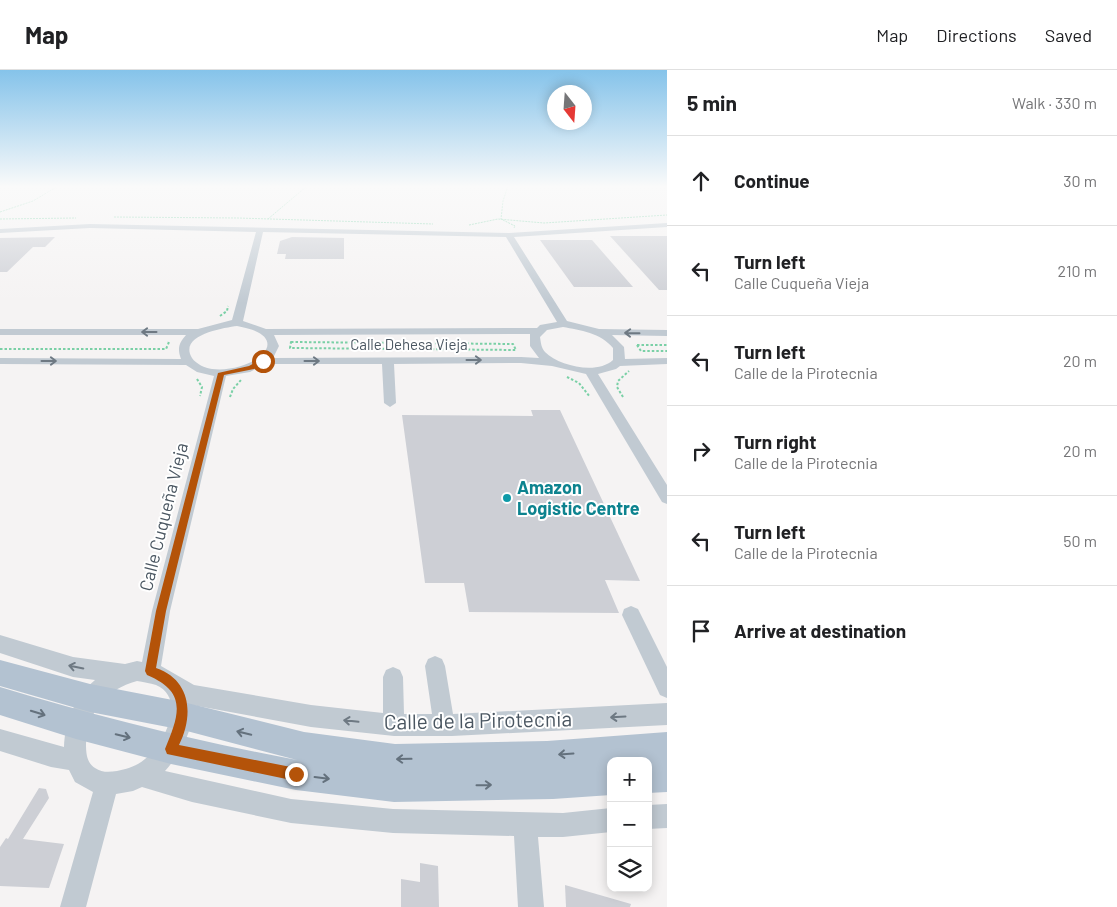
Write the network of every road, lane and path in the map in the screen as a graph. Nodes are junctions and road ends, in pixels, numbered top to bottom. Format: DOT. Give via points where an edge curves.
graph roads {
  1 [pos="264,225"];
  2 [pos="472,225"];
  3 [pos="513,225"];
  4 [pos="667,225"];
  5 [pos="465,226"];
  6 [pos="260,230"];
  7 [pos="0,231"];
  8 [pos="509,235"];
  9 [pos="237,323"];
  10 [pos="563,324"];
  11 [pos="538,331"];
  12 [pos="0,332"];
  13 [pos="198,332"];
  14 [pos="266,332"];
  15 [pos="597,332"];
  16 [pos="667,333"];
  17 [pos="667,345"];
  18 [pos="0,349"];
  19 [pos="166,349"];
  20 [pos="516,350"];
  21 [pos="667,350"];
  22 [pos="388,360"];
  23 [pos="0,361"];
  24 [pos="263,361"];
  25 [pos="667,361"];
  26 [pos="187,362"];
  27 [pos="555,363"];
  28 [pos="617,363"];
  29 [pos="590,371"];
  30 [pos="630,371"];
  31 [pos="221,373"];
  32 [pos="194,376"];
  33 [pos="565,376"];
  34 [pos="200,396"];
  35 [pos="590,397"];
  36 [pos="624,397"];
  37 [pos="390,403"];
  38 [pos="667,498"];
  39 [pos="631,615"];
  40 [pos="0,644"];
  41 [pos="435,666"];
  42 [pos="150,671"];
  43 [pos="0,674"];
  44 [pos="124,674"];
  45 [pos="393,677"];
  46 [pos="174,685"];
  47 [pos="667,688"];
  48 [pos="90,698"];
  49 [pos="0,701"];
  50 [pos="667,714"];
  51 [pos="182,716"];
  52 [pos="394,725"];
  53 [pos="76,726"];
  54 [pos="444,726"];
  55 [pos="0,740"];
  56 [pos="667,746"];
  57 [pos="171,749"];
  58 [pos="76,760"];
  59 [pos="143,776"];
  60 [pos="667,777"];
  61 [pos="652,778"];
  62 [pos="607,780"];
  63 [pos="108,784"];
  64 [pos="667,816"];
  65 [pos="652,817"];
  66 [pos="607,820"];
  67 [pos="524,824"];
  68 [pos="73,907"];
  69 [pos="531,907"];
  1 -- 6 [label="path"];
  2 -- 5 [label="path"];
  3 -- 8 [label="path"];
  4 -- 8 [label="street"];
  6 -- 7 [label="street" via="90,226"];
  6 -- 8 [label="street"];
  6 -- 9 [label="street"];
  8 -- 10 [label="street"];
  9 -- 13 [label="street"];
  9 -- 14 [label="street, Calle Dehesa Vieja"];
  10 -- 11 [label="street, Calle Dehesa Vieja"];
  10 -- 15 [label="street"];
  11 -- 14 [label="street, Calle Dehesa Vieja"];
  11 -- 27 [label="street" via="533,343"];
  13 -- 12 [label="street, one-way"];
  13 -- 26 [label="street" via="184,347"];
  14 -- 24 [label="street" via="272,338 273,346"];
  16 -- 15 [label="street, one-way"];
  15 -- 28 [label="street" via="620,350 621,357"];
  17 -- 21 [label="path" via="637,345 641,351"];
  18 -- 19 [label="path"];
  20 -- 20 [label="path" via="300,348 290,348 291,342 513,344"];
  24 -- 22 [label="street, Calle Dehesa Vieja, one-way"];
  22 -- 27 [label="street, Calle Dehesa Vieja, one-way"];
  22 -- 37 [label="street"];
  23 -- 26 [label="street, one-way"];
  24 -- 31 [label="street"];
  25 -- 28 [label="street"];
  26 -- 31 [label="street" via="201,370"];
  27 -- 29 [label="street"];
  28 -- 29 [label="street"];
  29 -- 38 [label="street"];
  30 -- 36 [label="path" via="618,381 617,387"];
  31 -- 42 [label="street, Calle Cuqueña Vieja" via="161,611"];
  32 -- 34 [label="path" via="202,387"];
  33 -- 35 [label="path" via="579,383"];
  39 -- 47 [label="street"];
  44 -- 40 [label="street, one-way" via="73,667"];
  41 -- 54 [label="street"];
  42 -- 44 [label="street"];
  42 -- 46 [label="street, Calle de la Pirotecnia" via="164,676"];
  43 -- 48 [label="main road, Calle de la Pirotecnia"];
  44 -- 48 [label="street"];
  45 -- 52 [label="street"];
  46 -- 51 [label="street" via="181,699"];
  52 -- 46 [label="street, Calle de la Pirotecnia, one-way" via="311,716 191,694"];
  48 -- 51 [label="main road, Calle de la Pirotecnia"];
  48 -- 53 [label="street"];
  49 -- 53 [label="main road, one-way"];
  50 -- 54 [label="street, Calle de la Pirotecnia, one-way"];
  56 -- 51 [label="main road, Calle de la Pirotecnia, one-way" via="548,756 395,759 304,747"];
  51 -- 57 [label="street" via="179,733"];
  52 -- 54 [label="street, Calle de la Pirotecnia"];
  53 -- 57 [label="main road, one-way"];
  53 -- 58 [label="street" via="73,743"];
  55 -- 58 [label="street"];
  57 -- 59 [label="street"];
  57 -- 62 [label="main road, one-way" via="296,774 394,787"];
  58 -- 63 [label="street" via="86,775"];
  59 -- 63 [label="street" via="126,783"];
  59 -- 67 [label="street" via="291,811 393,821"];
  60 -- 61 [label="main road"];
  63 -- 68 [label="street"];
  64 -- 65 [label="street"];
  66 -- 67 [label="street" via="563,825"];
  67 -- 69 [label="street"];
}
